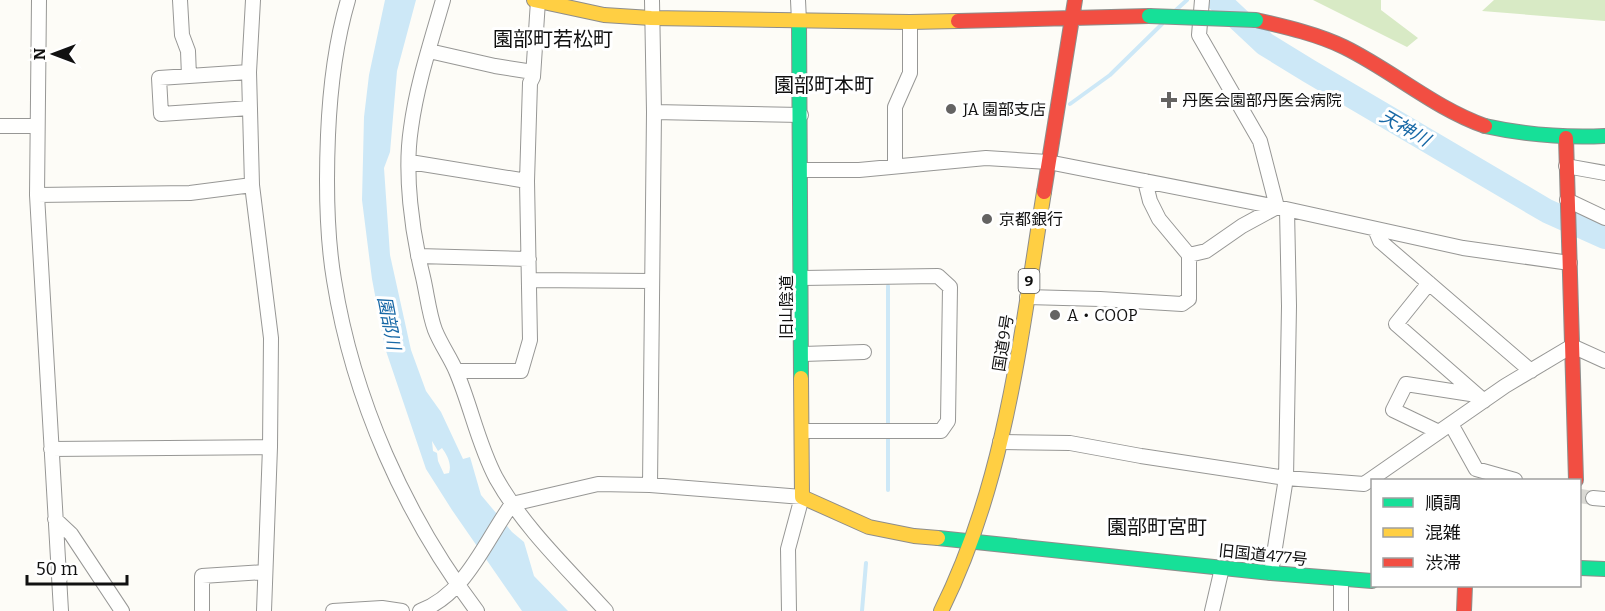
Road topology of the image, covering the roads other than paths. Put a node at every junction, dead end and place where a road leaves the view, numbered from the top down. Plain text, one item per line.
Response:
1 (39, 0) edge
2 (180, 0) edge
3 (253, 0) edge
4 (348, 0) edge
5 (443, 0) edge
6 (652, 0) edge
7 (798, 0) edge
8 (1075, 0) edge
9 (1202, 0) edge
10 (536, 1) edge
11 (567, 3) edge
12 (651, 18) junction
13 (1072, 20) junction
14 (799, 21) junction
15 (910, 22) junction
16 (429, 51) junction
17 (249, 72) junction
18 (533, 72) junction
19 (189, 76) junction
20 (250, 108) junction
21 (654, 112) junction
22 (801, 115) junction
23 (0, 126) edge
24 (38, 126) junction
25 (1605, 136) edge
26 (1566, 138) junction
27 (410, 162) junction
28 (1048, 162) junction
29 (895, 166) junction
30 (1566, 166) junction
31 (802, 170) junction
32 (1605, 173) edge
33 (1145, 181) junction
34 (528, 182) junction
35 (252, 185) junction
36 (37, 195) junction
37 (1567, 203) junction
38 (1282, 208) junction
39 (1605, 218) edge
40 (1375, 229) junction
41 (1189, 255) junction
42 (418, 256) junction
43 (529, 259) junction
44 (1570, 263) junction
45 (802, 278) junction
46 (529, 280) junction
47 (652, 280) junction
48 (1429, 283) junction
49 (1027, 297) junction
50 (1572, 346) junction
51 (864, 352) dead end
52 (803, 354) junction
53 (1605, 361) edge
54 (456, 371) junction
55 (1531, 371) junction
56 (1480, 398) junction
57 (1451, 424) junction
58 (802, 431) junction
59 (1439, 432) junction
60 (1000, 442) junction
61 (270, 447) junction
62 (51, 449) junction
63 (1286, 478) junction
64 (1371, 479) edge
65 (1371, 479) edge
66 (1511, 479) edge
67 (1576, 479) edge
68 (650, 485) junction
69 (802, 497) junction
70 (509, 508) junction
71 (55, 519) junction
72 (972, 540) junction
73 (1222, 568) junction
74 (1581, 568) edge
75 (1605, 568) edge
76 (265, 572) junction
77 (1271, 573) junction
78 (1341, 579) junction
79 (1371, 581) edge
80 (461, 582) junction
81 (1465, 587) edge
82 (61, 611) edge
83 (122, 611) edge
84 (202, 611) edge
85 (264, 611) edge
86 (333, 611) edge
87 (402, 611) edge
88 (420, 611) edge
89 (477, 611) edge
90 (606, 611) edge
91 (789, 611) edge
92 (941, 611) edge
93 (1212, 611) edge
94 (1341, 611) edge
95 (1464, 611) edge

1 - 24 street
2 - 19 street
3 - 17 street
4 - 80 street
5 - 16 street
6 - 12 street
7 - 14 street, 旧山陰道
8 - 13 main road, 国道9号 / 9
9 - 38 street
10 - 11 main road
10 - 18 street
11 - 12 main road
12 - 14 main road
12 - 21 street
13 - 15 main road
13 - 26 main road, bridge
13 - 28 main road, 国道9号 / 9
14 - 15 main road
14 - 22 main road, 旧山陰道
15 - 29 street
16 - 18 street
16 - 27 street
17 - 19 street
17 - 20 street
18 - 34 street
19 - 20 street
20 - 35 street
21 - 22 street
21 - 47 street
22 - 31 main road, 旧山陰道
23 - 24 street
24 - 36 street
25 - 26 main road
26 - 30 main road
27 - 34 street
27 - 42 street
28 - 29 street
28 - 33 street
28 - 49 main road, 国道9号 / 9
29 - 31 street
30 - 32 street
30 - 37 main road
31 - 45 main road, 旧山陰道
33 - 38 street
33 - 41 street
34 - 43 street
35 - 36 street
35 - 61 street
36 - 62 street
37 - 39 street
37 - 44 main road
38 - 40 street
38 - 41 street
38 - 63 street
40 - 44 street
40 - 48 street
41 - 49 street
42 - 43 street
42 - 54 street
43 - 46 street
44 - 50 main road
45 - 52 main road, 旧山陰道
45 - 58 street
46 - 47 street
46 - 54 street
47 - 68 street
48 - 55 street
48 - 56 street
49 - 60 main road, 国道9号 / 9
50 - 53 street
50 - 55 street
50 - 67 main road
51 - 52 street
52 - 58 main road, 旧山陰道
54 - 70 street
55 - 56 street
56 - 57 street
56 - 59 street
57 - 59 street
57 - 66 street
58 - 69 main road, 旧山陰道
59 - 64 street
60 - 63 street
60 - 72 main road, 国道9号 / 9
61 - 62 street
61 - 76 street
62 - 71 street
63 - 65 street
63 - 77 street
68 - 69 street
68 - 70 street
69 - 72 main road, 旧国道477号
69 - 91 street, 旧山陰道
70 - 80 street
70 - 90 street
71 - 82 street
71 - 83 street
72 - 73 main road, 旧国道477号
72 - 92 main road, 国道9号 / 9
73 - 77 main road, 旧国道477号
73 - 93 street
74 - 75 main road
76 - 84 street
76 - 85 street
77 - 78 main road, 旧国道477号
78 - 79 main road, 旧国道477号
78 - 94 street
80 - 88 street
80 - 89 street
81 - 95 main road
86 - 87 street

